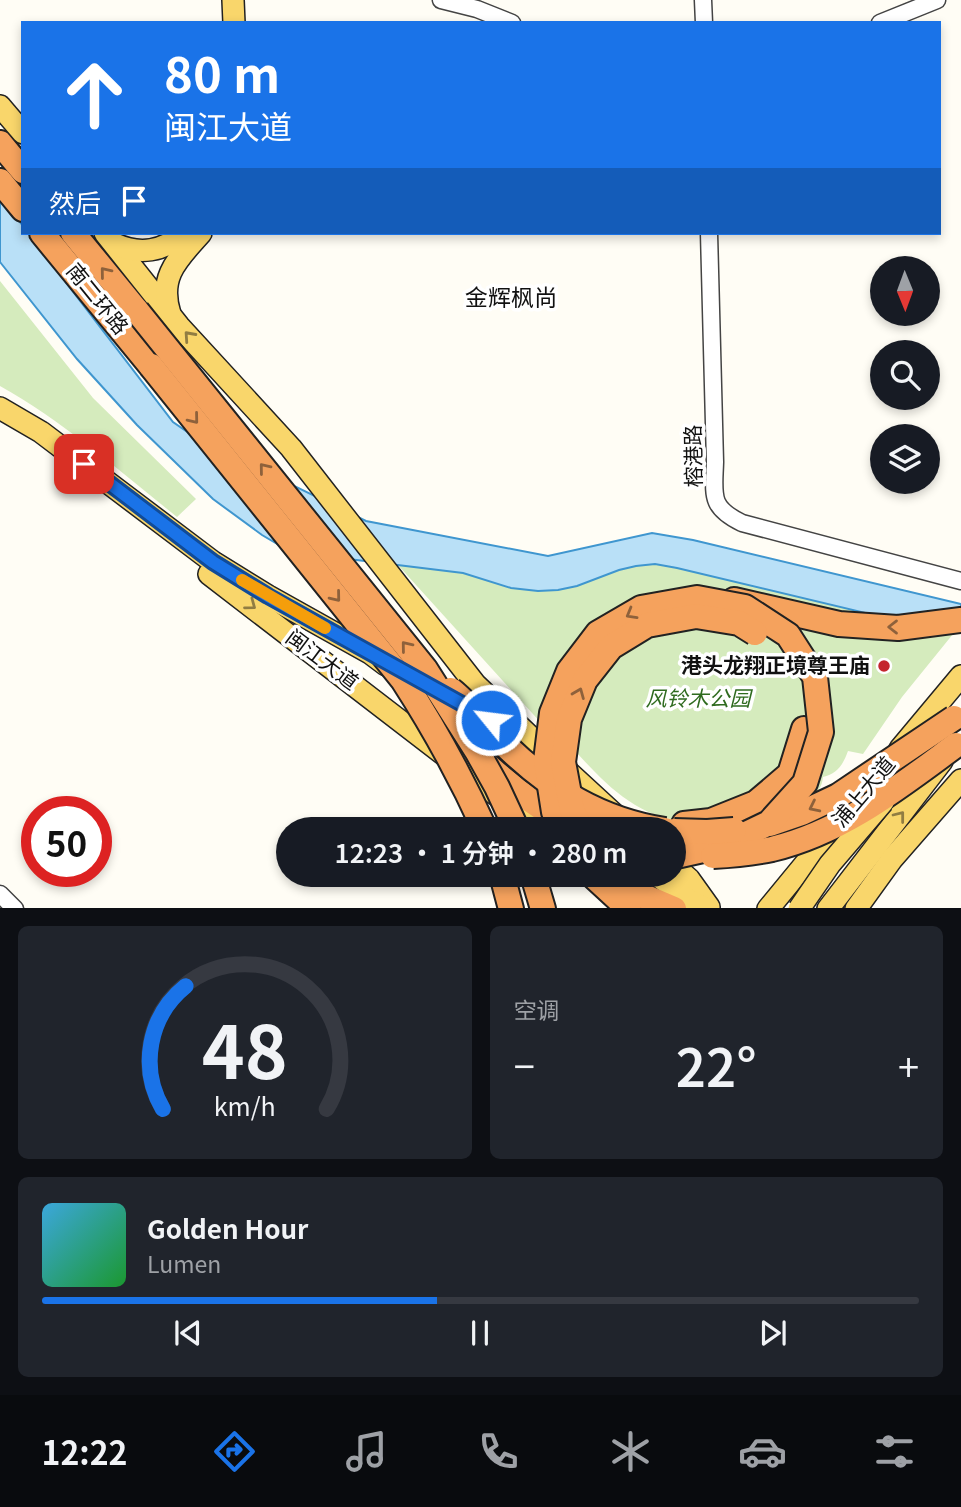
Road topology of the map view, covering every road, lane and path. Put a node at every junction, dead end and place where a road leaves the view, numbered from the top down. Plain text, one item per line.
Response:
1 (220, 0) edge
2 (233, 0) edge
3 (442, 0) edge
4 (703, 0) edge
5 (937, 0) edge
6 (221, 21) edge
7 (234, 21) edge
8 (507, 21) edge
9 (704, 21) edge
10 (885, 21) edge
11 (0, 106) edge
12 (21, 131) edge
13 (0, 143) edge
14 (21, 169) edge
15 (0, 181) edge
16 (21, 207) edge
17 (44, 235) edge
18 (75, 235) edge
19 (180, 235) edge
20 (199, 235) edge
21 (709, 235) edge
22 (110, 238) edge
23 (170, 314) junction
24 (0, 408) edge
25 (0, 418) edge
26 (961, 581) edge
27 (697, 598) junction
28 (961, 620) edge
29 (370, 653) junction
30 (414, 675) junction
31 (961, 676) edge
32 (958, 728) edge
33 (540, 746) junction
34 (961, 780) edge
35 (479, 817) edge
36 (511, 817) edge
37 (525, 817) edge
38 (556, 817) edge
39 (556, 817) edge
40 (575, 817) edge
41 (581, 817) edge
42 (614, 817) edge
43 (627, 817) edge
44 (842, 818) junction
45 (686, 824) edge
46 (686, 831) edge
47 (686, 852) edge
48 (686, 853) edge
49 (686, 856) edge
50 (892, 859) junction
51 (686, 874) edge
52 (505, 887) edge
53 (537, 887) edge
54 (606, 887) edge
55 (616, 887) edge
56 (631, 887) edge
57 (673, 887) edge
58 (0, 894) edge
59 (15, 908) edge
60 (511, 908) edge
61 (543, 908) edge
62 (629, 908) edge
63 (644, 908) edge
64 (674, 908) edge
65 (708, 908) edge
66 (768, 908) edge
67 (800, 908) edge
68 (828, 908) edge
69 (856, 908) edge
70 (872, 908) edge

1 - 6 main road
2 - 7 main road
3 - 8 street
4 - 9 street
5 - 10 street
11 - 12 main road
13 - 14 highway
15 - 16 highway
17 -> 30 highway, 南二环路, bridge
30 -> 18 highway, 南二环路, bridge
19 - 22 main road
20 - 23 main road
21 - 26 street, 榕港路
22 - 23 main road
33 -> 23 main road
24 - 29 main road, 闽江大道
25 -> 37 main road, 闽江大道
28 -> 27 highway, bridge
27 -> 39 highway, bridge
27 - 48 highway, bridge
29 - 33 main road
29 - 41 main road, 闽江大道
30 - 35 highway, bridge
30 - 36 highway, bridge
30 - 38 highway, bridge
30 - 42 highway, bridge
31 - 44 main road, 浦上大道
32 -> 46 highway, bridge
32 - 49 highway, bridge
32 - 67 main road, bridge
68 -> 32 main road, bridge
33 - 43 main road
34 - 50 main road
40 -> 45 highway, bridge
44 - 47 main road
44 - 66 main road, 浦上大道
50 - 69 main road
50 - 70 main road
51 - 65 main road
52 - 60 highway
53 - 61 highway
54 - 62 highway
55 - 63 main road
56 - 64 highway
57 - 65 main road
58 - 59 street

